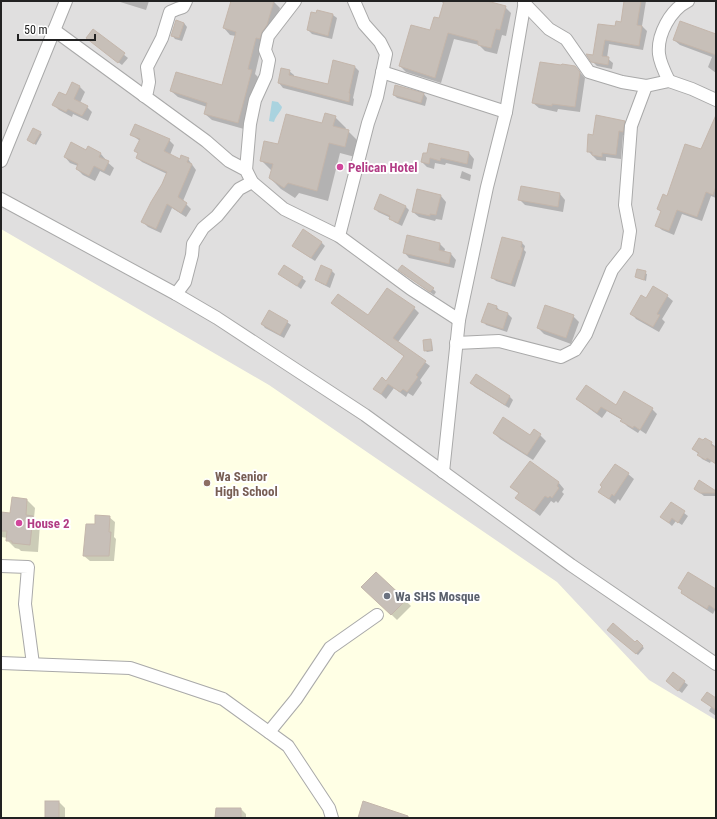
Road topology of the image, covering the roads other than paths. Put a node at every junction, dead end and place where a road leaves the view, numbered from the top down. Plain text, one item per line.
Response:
1 (66, 1) edge
2 (186, 1) edge
3 (295, 1) edge
4 (354, 1) edge
5 (688, 1) edge
6 (524, 2) edge
7 (54, 30) junction
8 (382, 72) junction
9 (669, 81) junction
10 (646, 86) junction
11 (144, 96) junction
12 (716, 100) edge
13 (506, 112) junction
14 (1, 161) edge
15 (246, 170) junction
16 (252, 182) junction
17 (1, 199) edge
18 (339, 236) junction
19 (176, 294) junction
20 (459, 320) junction
21 (456, 343) junction
22 (443, 472) junction
23 (1, 566) edge
24 (377, 615) dead end
25 (1, 663) edge
26 (33, 664) junction
27 (716, 664) edge
28 (269, 732) junction
29 (332, 818) edge

1 - 7 street
2 - 11 street
3 - 15 street
4 - 8 street
5 - 9 street
6 - 10 street
6 - 13 street
7 - 11 street
7 - 14 street
8 - 13 street
8 - 18 street
9 - 10 street
9 - 12 street
10 - 21 street
11 - 15 street
13 - 20 street
15 - 16 street
16 - 18 street
16 - 19 street
17 - 19 street
18 - 20 street
19 - 22 street
20 - 21 street
21 - 22 street
22 - 27 street
23 - 26 street
24 - 28 street
25 - 26 street
26 - 28 street
28 - 29 street

